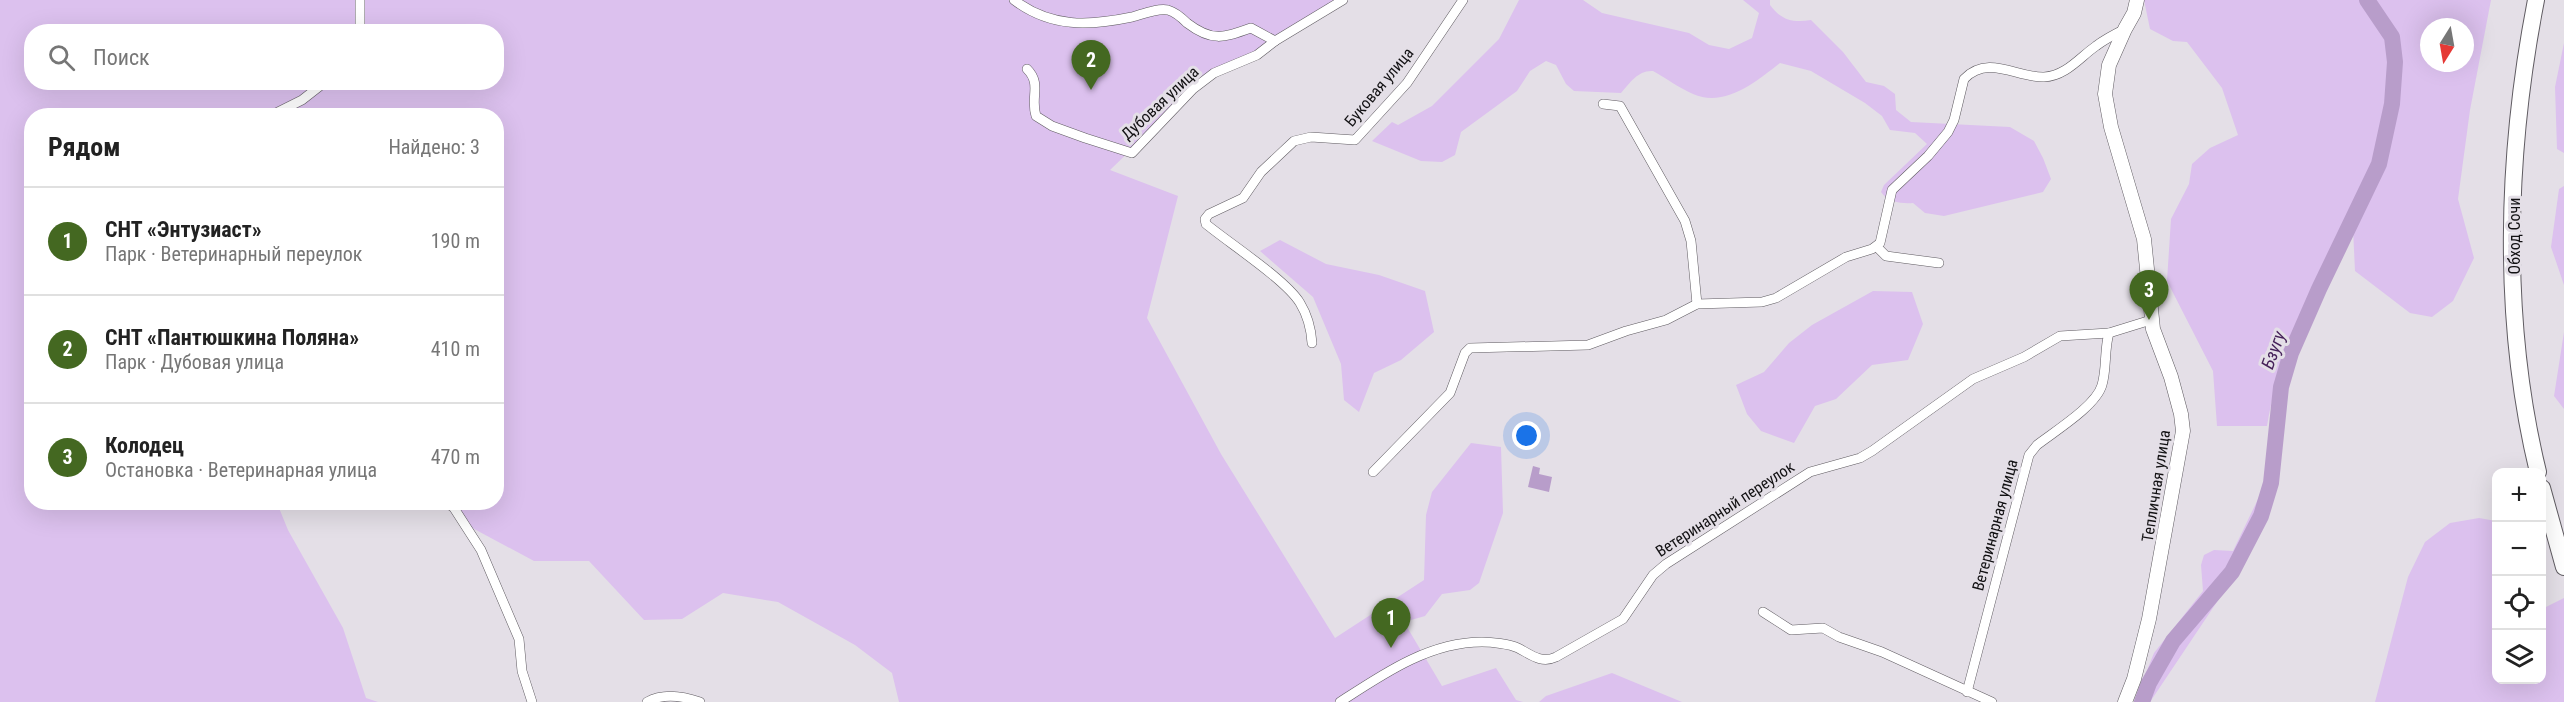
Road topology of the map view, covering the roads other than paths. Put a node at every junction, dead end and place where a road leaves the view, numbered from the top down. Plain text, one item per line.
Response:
1 (360, 0) edge
2 (1014, 0) edge
3 (1343, 0) edge
4 (1463, 0) edge
5 (2137, 0) edge
6 (2536, 0) edge
7 (360, 24) edge
8 (2125, 29) junction
9 (1275, 41) junction
10 (1028, 69) dead end
11 (314, 90) edge
12 (1603, 104) dead end
13 (286, 108) edge
14 (1876, 247) junction
15 (1939, 263) dead end
16 (1697, 304) junction
17 (2151, 320) junction
18 (2109, 333) junction
19 (1312, 343) dead end
20 (2537, 468) edge
21 (1373, 472) dead end
22 (2546, 504) edge
23 (455, 510) edge
24 (2564, 567) edge
25 (1763, 612) dead end
26 (1967, 692) junction
27 (532, 702) edge
28 (647, 702) edge
29 (700, 702) edge
30 (1340, 702) edge
31 (1992, 702) edge
32 (2125, 702) edge

1 - 7 street
2 - 9 street
3 - 9 street, Дубовая улица
4 - 19 street, Буковая улица
5 - 8 street, Тепличная улица
6 - 20 highway, Обход Сочи
8 - 14 street
8 - 17 street, Тепличная улица
9 - 10 street, Дубовая улица
11 - 13 street
12 - 16 street
14 - 15 street
14 - 16 street
16 - 21 street
17 - 18 street
17 - 32 street, Тепличная улица
18 - 26 street, Ветеринарная улица
18 - 30 street, Ветеринарный переулок
22 - 24 highway
23 - 27 street
25 - 26 street
26 - 31 street
28 - 29 street

